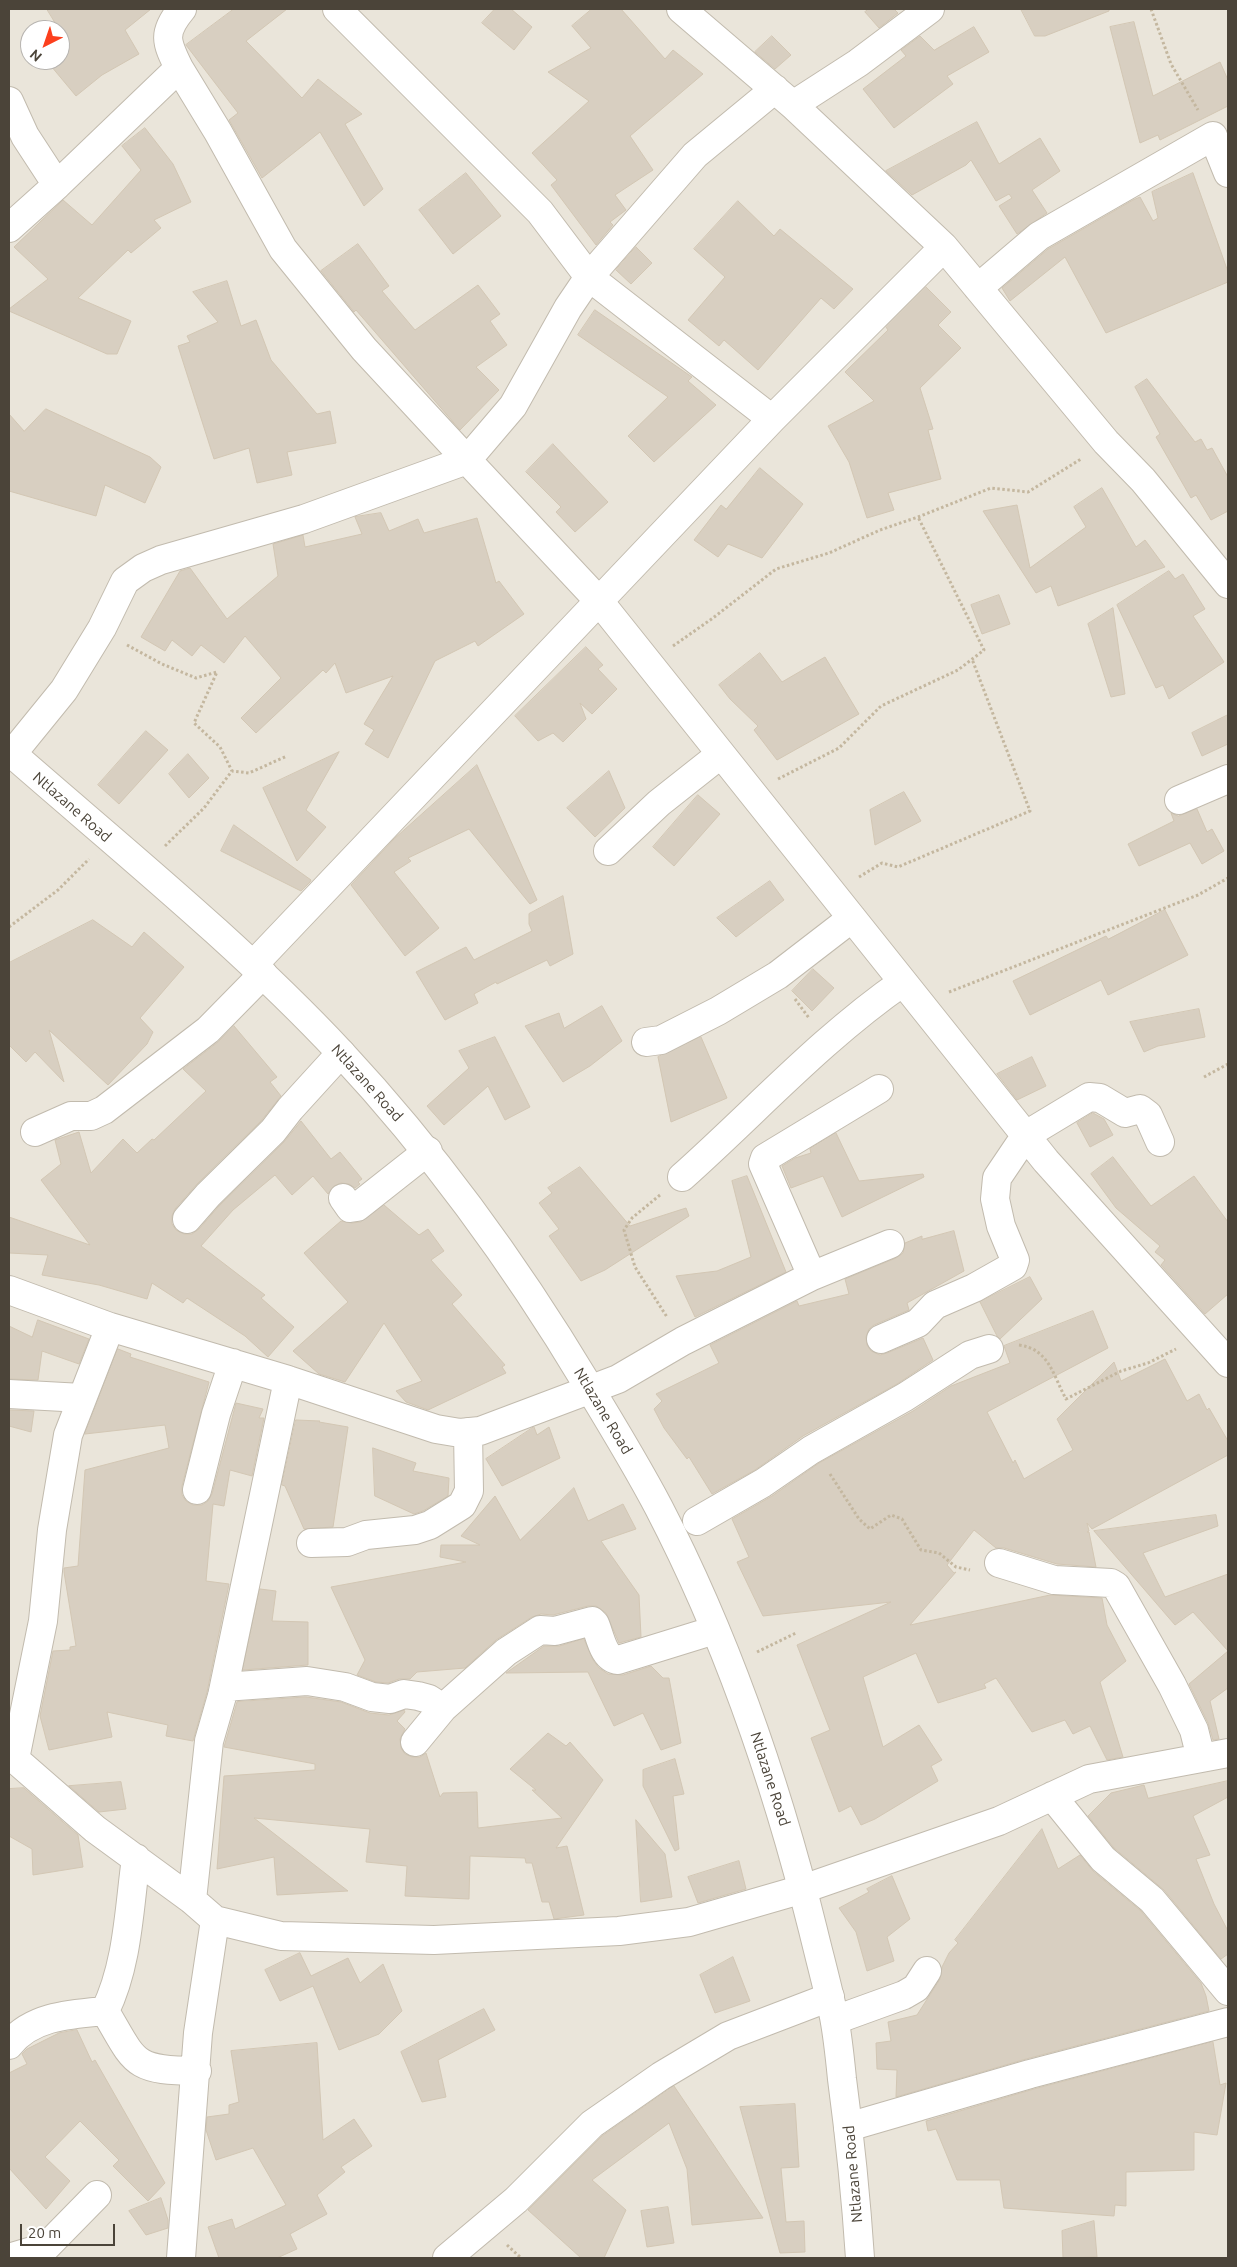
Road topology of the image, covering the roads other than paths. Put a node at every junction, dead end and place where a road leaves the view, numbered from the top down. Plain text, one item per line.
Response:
1 (182, 9) edge
2 (337, 9) edge
3 (681, 9) edge
4 (930, 9) edge
5 (179, 68) junction
6 (784, 97) junction
7 (9, 101) edge
8 (1228, 173) edge
9 (57, 185) junction
10 (9, 228) edge
11 (944, 247) junction
12 (589, 277) junction
13 (978, 288) junction
14 (772, 418) junction
15 (466, 460) junction
16 (1228, 584) edge
17 (599, 601) junction
18 (11, 753) edge
19 (721, 754) junction
20 (1228, 779) edge
21 (1179, 800) dead end
22 (608, 852) dead end
23 (852, 918) junction
24 (258, 970) junction
25 (903, 982) junction
26 (646, 1042) dead end
27 (341, 1053) junction
28 (879, 1089) dead end
29 (35, 1132) dead end
30 (1026, 1135) junction
31 (1160, 1142) dead end
32 (428, 1151) junction
33 (682, 1177) road end
34 (343, 1198) dead end
35 (187, 1219) dead end
36 (890, 1244) dead end
37 (812, 1276) junction
38 (9, 1290) edge
39 (110, 1327) junction
40 (880, 1339) dead end
41 (989, 1349) road end
42 (233, 1363) junction
43 (1228, 1363) edge
44 (288, 1380) junction
45 (590, 1389) junction
46 (9, 1394) edge
47 (82, 1398) junction
48 (468, 1432) junction
49 (197, 1490) dead end
50 (697, 1521) dead end
51 (310, 1543) dead end
52 (999, 1562) road end
53 (715, 1630) junction
54 (224, 1687) junction
55 (443, 1708) junction
56 (415, 1742) dead end
57 (1228, 1754) edge
58 (12, 1757) edge
59 (1201, 1758) junction
60 (1052, 1796) junction
61 (136, 1858) junction
62 (803, 1889) junction
63 (192, 1900) junction
64 (215, 1920) junction
65 (927, 1971) dead end
66 (1228, 1991) edge
67 (832, 2009) junction
68 (105, 2011) junction
69 (1228, 2022) edge
70 (11, 2037) edge
71 (197, 2071) junction
72 (848, 2127) junction
73 (97, 2195) dead end
74 (9, 2258) edge
75 (181, 2258) edge
76 (447, 2258) edge
77 (860, 2258) edge

1 - 5 street
2 - 12 street
3 - 6 street
4 - 6 street
5 - 9 street
5 - 15 street
6 - 11 street
6 - 12 street
7 - 9 street
8 - 13 street
9 - 10 street
11 - 13 street
11 - 14 street
12 - 14 street
12 - 15 street
13 - 16 street
14 - 17 street
15 - 17 street
15 - 18 street
17 - 19 street
17 - 24 street
18 - 24 street, Ntlazane Road
19 - 22 street
19 - 23 street
20 - 21 street
23 - 25 street
23 - 26 street
24 - 27 street, Ntlazane Road
24 - 29 street
25 - 30 street
25 - 33 street
27 - 32 street, Ntlazane Road
27 - 35 street
28 - 37 street
30 - 31 street
30 - 40 street
30 - 43 street
32 - 34 street
32 - 45 street, Ntlazane Road
36 - 37 street
37 - 45 street
38 - 39 street
39 - 42 street
39 - 47 street
41 - 50 street
42 - 44 street
42 - 49 street
44 - 48 street
44 - 54 street
45 - 48 street
45 - 53 street, Ntlazane Road
46 - 47 street
47 - 58 street
48 - 51 street
52 - 59 street
53 - 55 street
53 - 62 street, Ntlazane Road
54 - 55 street
54 - 63 street
55 - 56 street
57 - 59 street
58 - 61 street
59 - 60 street
60 - 62 street
60 - 66 street
61 - 63 street
61 - 68 street
62 - 64 street
62 - 67 street, Ntlazane Road
63 - 64 street
64 - 71 street
65 - 67 street
67 - 72 street, Ntlazane Road
67 - 76 street
68 - 70 street
68 - 71 street
69 - 72 street
71 - 75 street
72 - 77 street, Ntlazane Road
73 - 74 street

